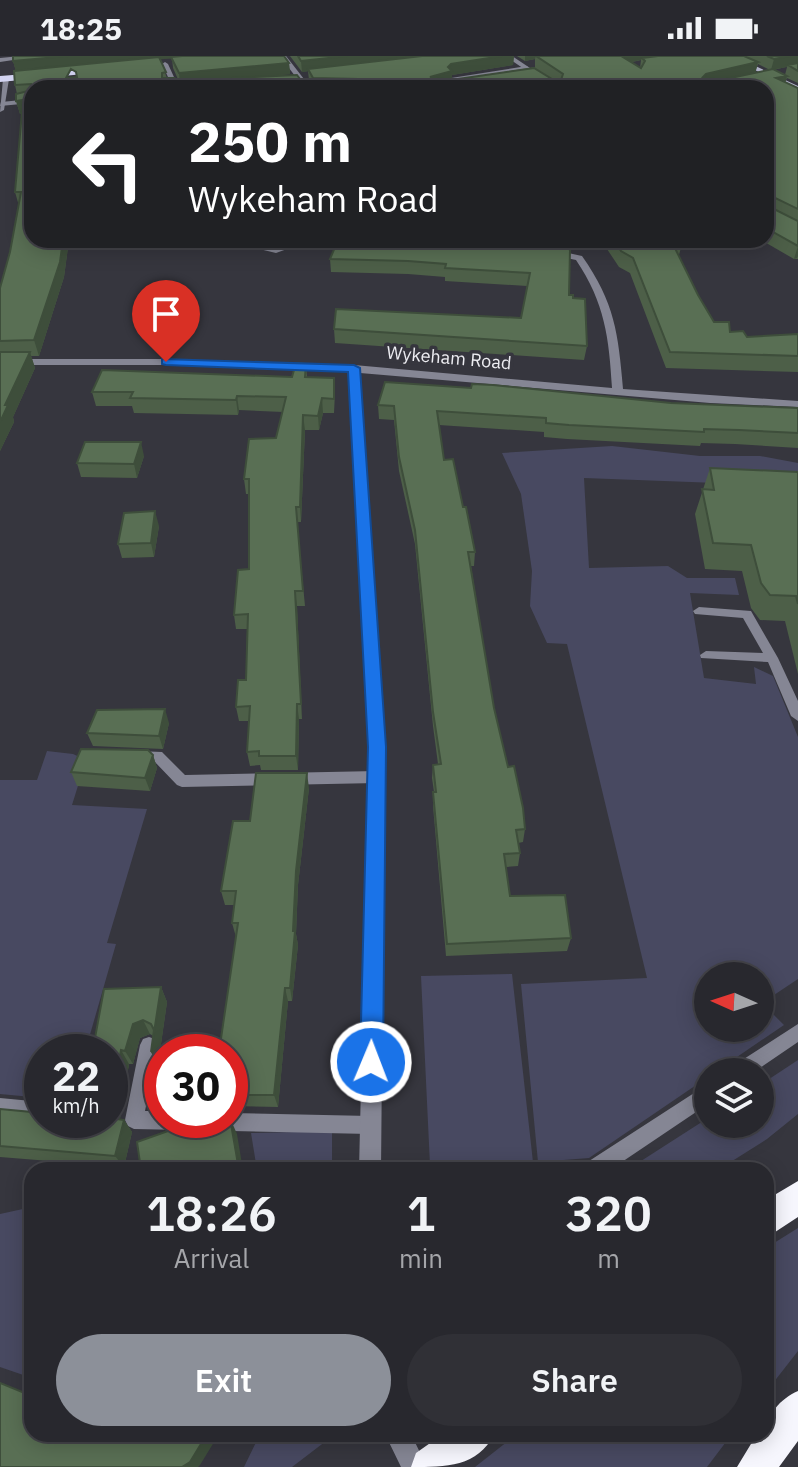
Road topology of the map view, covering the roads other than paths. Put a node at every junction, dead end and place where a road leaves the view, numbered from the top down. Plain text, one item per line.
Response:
1 (37, 56) edge
2 (283, 56) edge
3 (508, 56) edge
4 (729, 56) edge
5 (0, 60) edge
6 (177, 63) edge
7 (534, 63) edge
8 (165, 64) junction
9 (151, 66) edge
10 (524, 67) junction
11 (107, 70) edge
12 (787, 71) edge
13 (536, 74) junction
14 (298, 76) junction
15 (315, 76) edge
16 (284, 77) edge
17 (763, 77) junction
18 (3, 79) edge
19 (172, 80) edge
20 (301, 80) edge
21 (470, 80) edge
22 (486, 80) edge
23 (545, 80) edge
24 (772, 80) edge
25 (774, 81) edge
26 (798, 89) edge
27 (24, 103) edge
28 (1, 107) edge
29 (533, 251) edge
30 (0, 362) edge
31 (354, 368) junction
32 (618, 391) junction
33 (798, 404) edge
34 (699, 611) dead end
35 (706, 655) dead end
36 (772, 658) junction
37 (798, 716) edge
38 (115, 755) edge
39 (377, 777) junction
40 (798, 1032) edge
41 (760, 1058) edge
42 (144, 1070) edge
43 (694, 1102) edge
44 (0, 1107) edge
45 (24, 1109) edge
46 (144, 1120) edge
47 (248, 1122) edge
48 (370, 1125) junction
49 (370, 1162) edge
50 (605, 1162) edge
51 (798, 1197) edge
52 (774, 1215) edge
53 (798, 1410) edge
54 (402, 1442) edge
55 (464, 1442) edge
56 (414, 1467) edge
57 (430, 1467) edge
58 (756, 1467) edge

1 - 5 lane
2 - 14 street
3 - 10 street
4 - 17 main road
6 - 8 main road
7 - 10 lane
8 - 9 main road
8 - 19 street
10 - 13 street
10 - 21 lane
11 - 18 main road
12 - 17 street
13 - 22 street
13 - 23 street
14 - 15 lane
14 - 16 lane
14 - 20 street
17 - 24 main road
18 - 28 street
25 - 26 main road
27 - 28 lane
29 - 32 street
30 - 31 street, Wykeham Road
31 - 32 street, Wykeham Road
31 - 39 street
32 - 33 street, Wykeham Road
34 - 36 lane
35 - 36 lane
36 - 37 lane
38 - 39 lane
39 - 48 street
40 - 41 lane
42 - 46 lane
43 - 50 lane
44 - 45 lane
47 - 48 lane
48 - 49 street
51 - 52 highway
53 - 58 highway
54 - 56 street
55 - 57 highway

